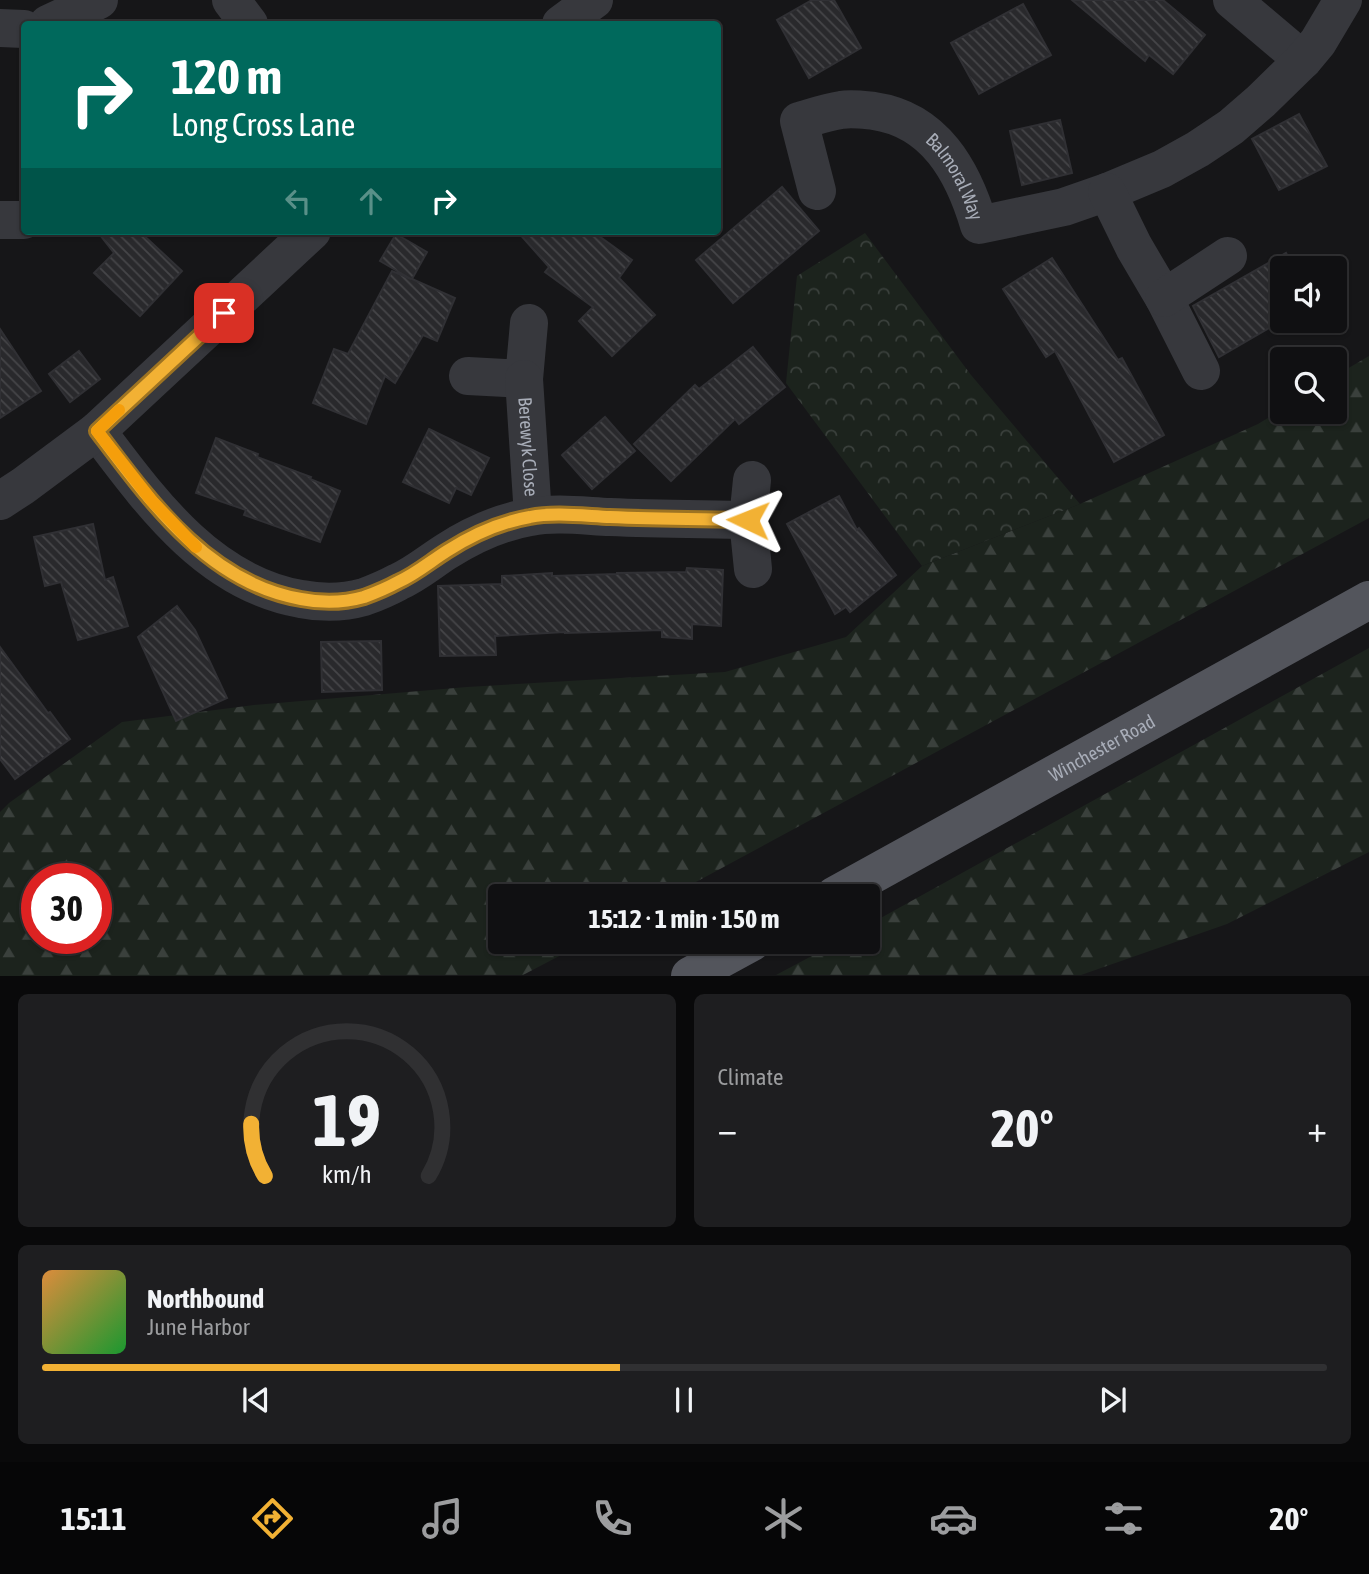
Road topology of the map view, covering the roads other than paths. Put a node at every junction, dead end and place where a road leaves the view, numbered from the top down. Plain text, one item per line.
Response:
1 (99, 0) edge
2 (231, 0) edge
3 (594, 0) edge
4 (1232, 0) edge
5 (1343, 0) edge
6 (54, 21) edge
7 (247, 21) edge
8 (565, 21) edge
9 (0, 28) edge
10 (21, 29) edge
11 (1303, 60) junction
12 (817, 191) dead end
13 (1107, 192) junction
14 (0, 220) edge
15 (21, 220) edge
16 (308, 235) edge
17 (1228, 256) dead end
18 (1164, 298) junction
19 (529, 323) dead end
20 (1201, 371) dead end
21 (468, 376) dead end
22 (524, 380) junction
23 (97, 431) junction
24 (752, 480) dead end
25 (0, 501) edge
26 (533, 516) junction
27 (748, 520) junction
28 (753, 569) dead end
29 (1369, 600) edge
30 (856, 884) edge
31 (729, 954) edge
32 (690, 975) edge

1 - 6 street
2 - 7 street
3 - 8 street
4 - 11 street
5 - 11 street, Balmoral Way
9 - 10 street
11 - 13 street, Balmoral Way
12 - 13 street, Balmoral Way
13 - 18 street
14 - 15 street
16 - 23 street
17 - 18 street
18 - 20 street
19 - 22 street, Berewyk Close
21 - 22 street, Berewyk Close
22 - 26 street, Berewyk Close
23 - 25 street
23 - 26 street
24 - 27 street
26 - 27 street
27 - 28 street
29 - 30 main road, Winchester Road
31 - 32 main road

